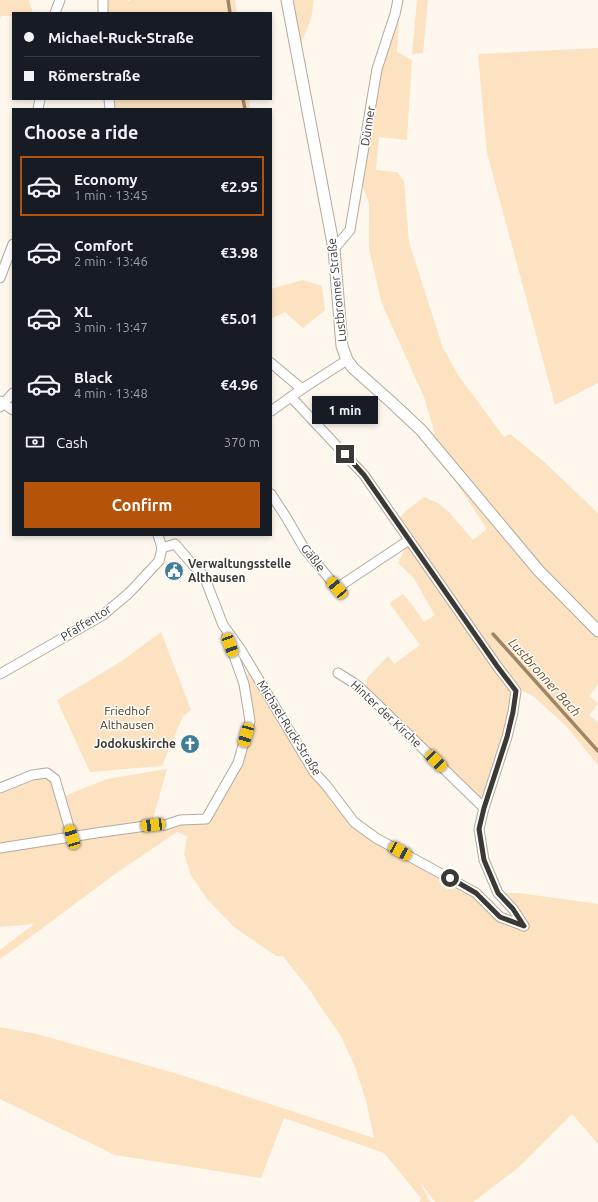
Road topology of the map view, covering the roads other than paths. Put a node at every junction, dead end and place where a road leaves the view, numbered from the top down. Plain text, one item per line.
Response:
1 (60, 0) edge
2 (103, 0) edge
3 (398, 0) edge
4 (288, 5) edge
5 (55, 12) edge
6 (104, 12) edge
7 (12, 247) edge
8 (334, 249) junction
9 (0, 278) edge
10 (347, 360) junction
11 (272, 364) edge
12 (302, 389) junction
13 (12, 394) edge
14 (291, 397) junction
15 (1, 404) edge
16 (12, 410) edge
17 (272, 410) edge
18 (272, 496) edge
19 (158, 536) edge
20 (409, 540) junction
21 (162, 548) junction
22 (223, 625) junction
23 (598, 631) edge
24 (2, 670) edge
25 (338, 673) dead end
26 (0, 788) edge
27 (484, 808) junction
28 (72, 837) junction
29 (0, 848) edge

1 - 5 street
2 - 6 street
3 - 8 street, Dünner
4 - 8 street, Lustbronner Straße
7 - 9 street
8 - 10 street, Lustbronner Straße
10 - 12 street
10 - 23 street, Lustbronner Straße
11 - 12 street
12 - 14 street
13 - 15 street
14 - 17 street
14 - 20 street
15 - 16 street
18 - 20 street, Gäßle
19 - 21 street
20 - 27 street
21 - 22 street, Michael-Ruck-Straße
21 - 24 street, Pfaffentor
22 - 27 street, Michael-Ruck-Straße
22 - 28 street, Michael-Ruck-Straße
25 - 27 street, Hinter der Kirche
26 - 28 street
28 - 29 street, Michael-Ruck-Straße

